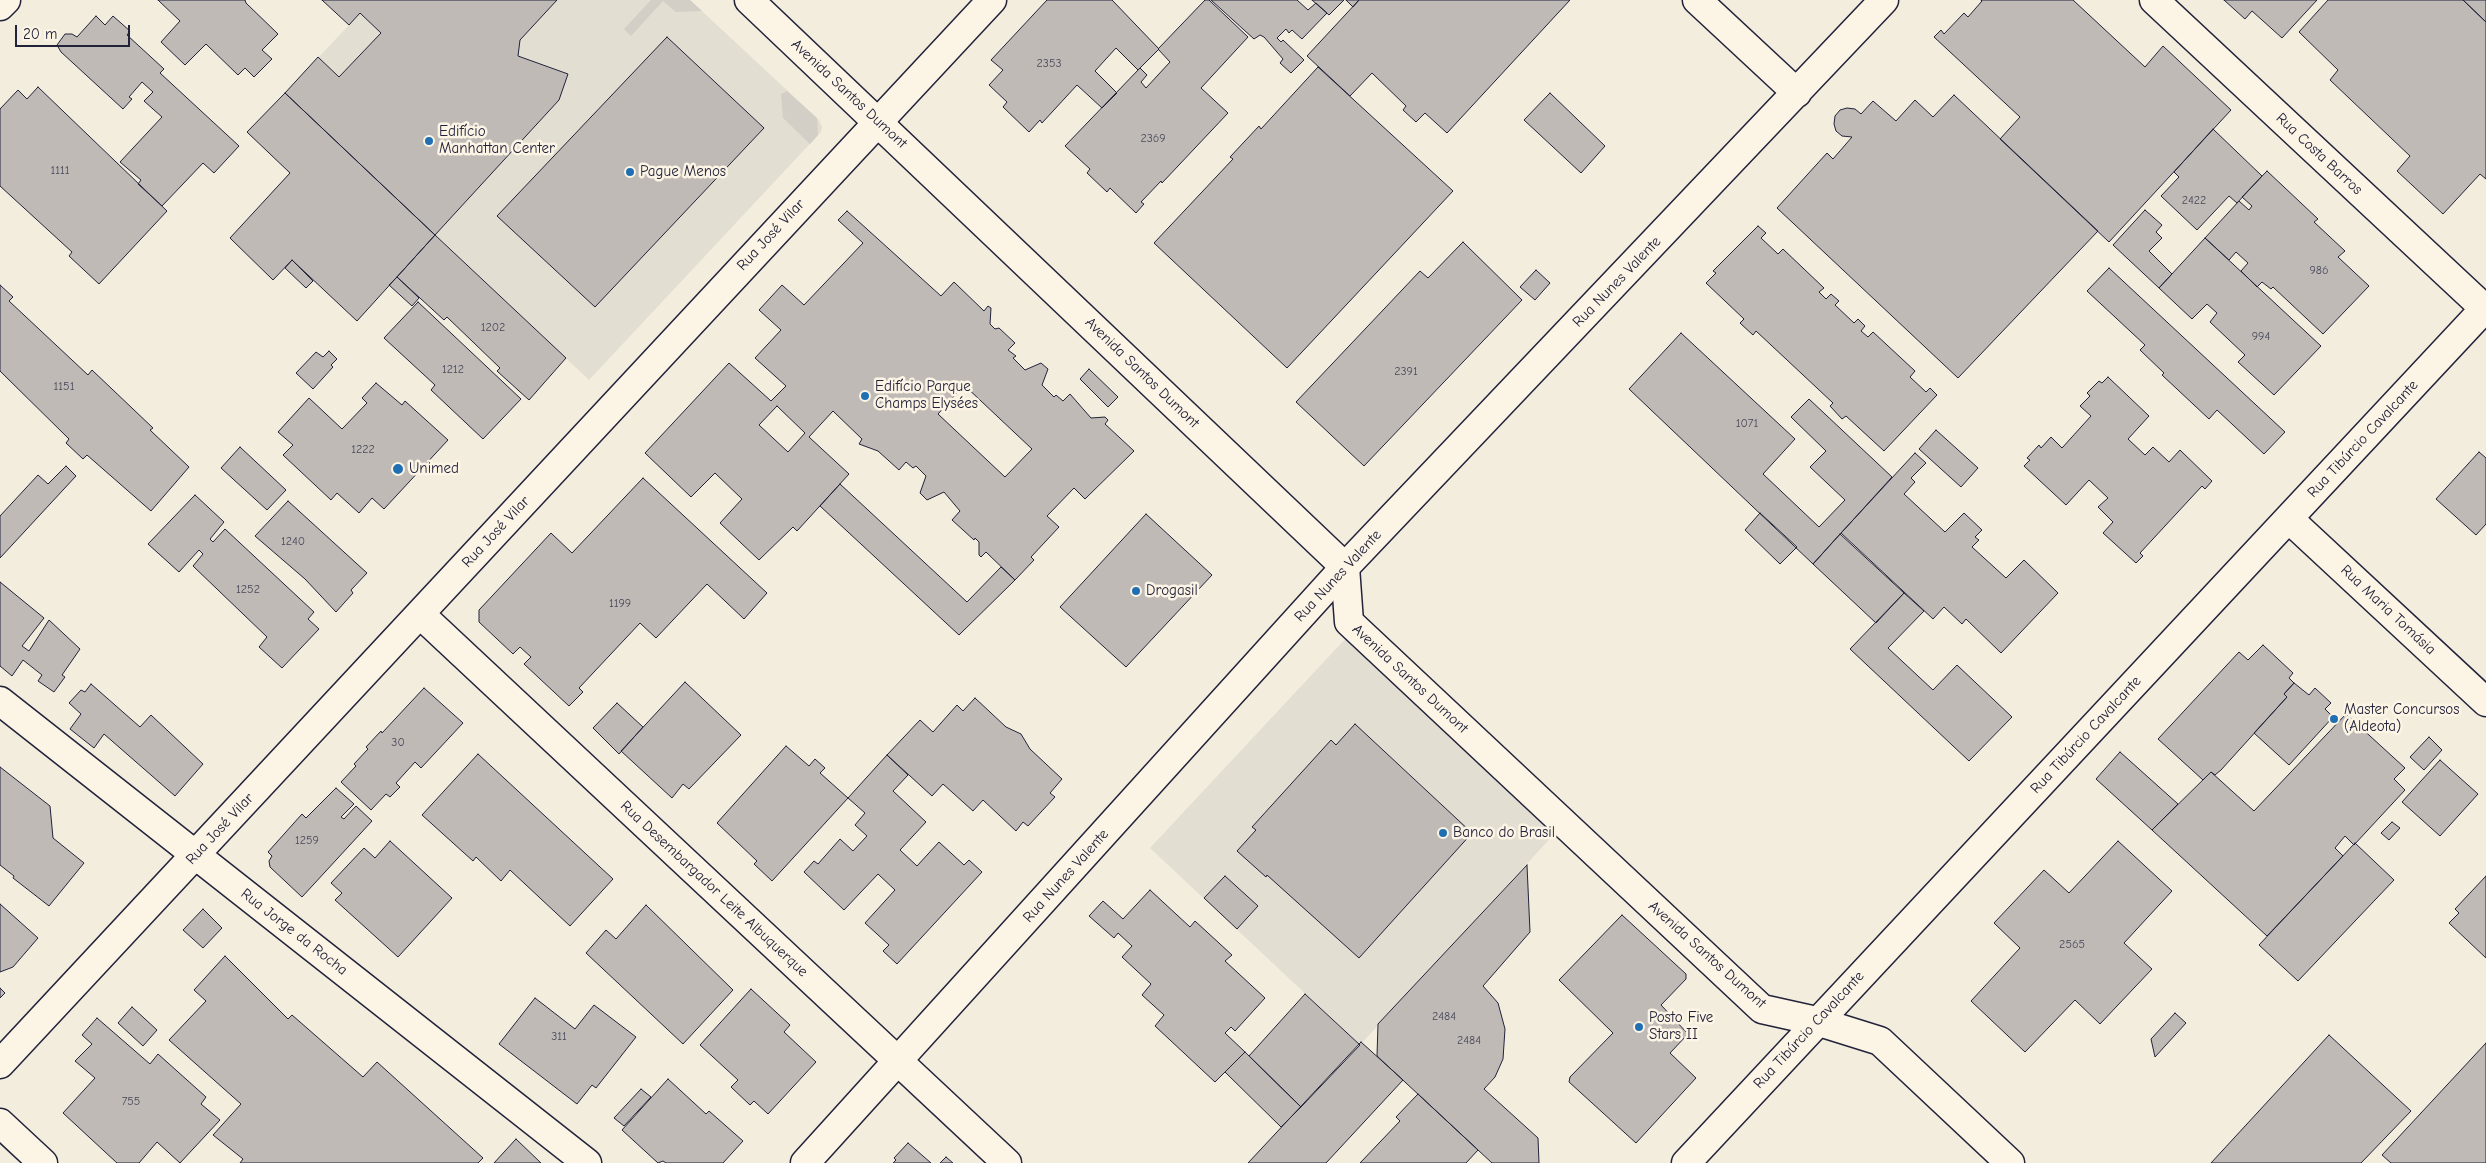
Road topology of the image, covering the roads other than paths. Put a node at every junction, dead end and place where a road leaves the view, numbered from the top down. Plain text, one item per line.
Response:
1 (6, 0) edge
2 (749, 0) edge
3 (992, 0) edge
4 (1697, 0) edge
5 (1884, 0) edge
6 (2154, 0) edge
7 (0, 6) edge
8 (1797, 94) junction
9 (878, 120) junction
10 (2485, 308) edge
11 (2289, 518) junction
12 (1345, 567) junction
13 (420, 614) junction
14 (0, 701) edge
15 (2486, 702) edge
16 (196, 855) junction
17 (1816, 1021) junction
18 (898, 1062) junction
19 (0, 1064) edge
20 (0, 1123) edge
21 (43, 1163) edge
22 (587, 1163) edge
23 (805, 1163) edge
24 (1007, 1163) edge
25 (1686, 1163) edge
26 (2010, 1163) edge

1 - 7 street
2 - 9 street, Avenida Santos Dumont
3 - 9 street, Rua José Vilar
4 - 8 street
5 - 8 street, Rua Nunes Valente
6 - 10 street, Rua Costa Barros
8 - 12 street, Rua Nunes Valente
9 - 12 street, Avenida Santos Dumont
9 - 13 street, Rua José Vilar
10 - 11 street, Rua Tibúrcio Cavalcante
11 - 15 street, Rua Maria Tomásia
11 - 17 street, Rua Tibúrcio Cavalcante
12 - 17 street, Avenida Santos Dumont
12 - 18 street, Rua Nunes Valente
13 - 16 street, Rua José Vilar
13 - 18 street, Rua Desembargador Leite Albuquerque
14 - 16 street, Rua Jorge da Rocha
16 - 19 street, Rua José Vilar
16 - 22 street, Rua Jorge da Rocha
17 - 25 street, Rua Tibúrcio Cavalcante
17 - 26 street, Avenida Santos Dumont
18 - 23 street, Rua Nunes Valente
18 - 24 street, Rua Desembargador Leite Albuquerque
20 - 21 street

